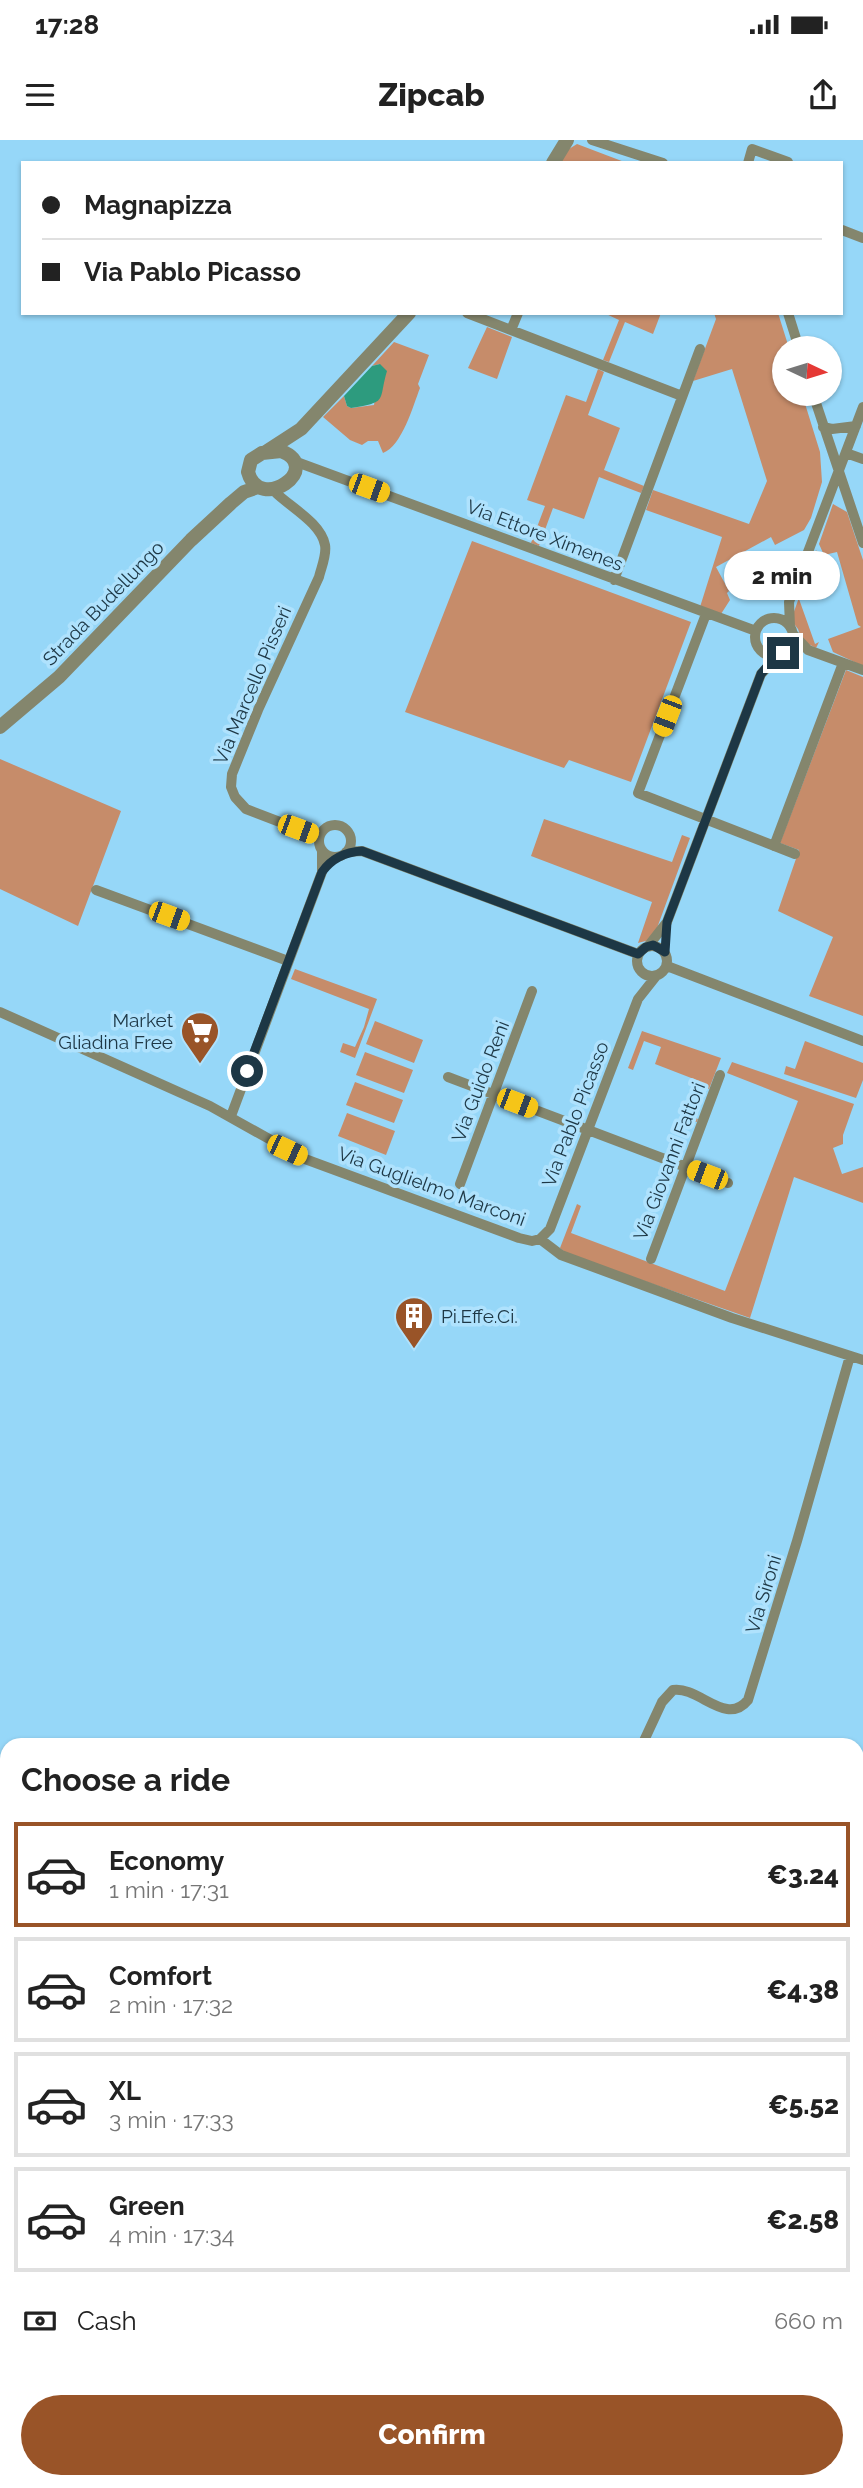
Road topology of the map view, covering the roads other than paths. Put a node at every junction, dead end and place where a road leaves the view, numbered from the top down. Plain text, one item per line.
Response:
1 (567, 140) edge
2 (592, 140) edge
3 (606, 142) edge
4 (556, 152) edge
5 (658, 161) edge
6 (749, 161) edge
7 (785, 161) edge
8 (843, 230) edge
9 (863, 237) edge
10 (408, 315) edge
11 (472, 315) edge
12 (517, 315) edge
13 (789, 315) edge
14 (511, 330) junction
15 (795, 336) edge
16 (700, 349) dead end
17 (682, 397) junction
18 (817, 406) edge
19 (863, 407) edge
20 (856, 426) junction
21 (823, 427) junction
22 (301, 429) junction
23 (264, 453) junction
24 (846, 453) junction
25 (863, 459) edge
26 (248, 466) junction
27 (292, 468) junction
28 (839, 472) junction
29 (262, 487) junction
30 (828, 500) junction
31 (231, 503) junction
32 (293, 509) junction
33 (854, 513) junction
34 (863, 543) edge
35 (614, 580) junction
36 (789, 602) junction
37 (706, 614) junction
38 (772, 618) junction
39 (792, 630) junction
40 (756, 631) junction
41 (758, 648) junction
42 (808, 650) junction
43 (783, 653) junction
44 (843, 663) junction
45 (863, 670) edge
46 (761, 674) junction
47 (0, 727) edge
48 (706, 820) junction
49 (319, 837) junction
50 (350, 837) junction
51 (774, 846) junction
52 (322, 850) junction
53 (362, 851) junction
54 (794, 854) dead end
55 (342, 855) junction
56 (322, 872) junction
57 (96, 890) dead end
58 (667, 922) junction
59 (649, 946) junction
60 (665, 952) junction
61 (638, 954) junction
62 (288, 961) junction
63 (667, 966) junction
64 (638, 967) junction
65 (657, 975) junction
66 (532, 990) dead end
67 (638, 999) junction
68 (0, 1012) edge
69 (863, 1041) edge
70 (720, 1075) dead end
71 (448, 1077) dead end
72 (494, 1094) junction
73 (231, 1115) junction
74 (588, 1130) junction
75 (685, 1167) junction
76 (728, 1183) dead end
77 (460, 1184) dead end
78 (540, 1239) junction
79 (651, 1259) dead end
80 (850, 1356) junction
81 (863, 1360) edge
82 (645, 1738) edge

1 - 4 street
2 - 3 street
3 - 5 street
6 - 7 street
8 - 9 street
10 - 22 street, Strada Budellungo
11 - 14 street
12 - 14 street
13 - 15 street
14 - 17 street
16 - 17 street
17 - 35 street
18 - 21 street
19 - 20 street
20 - 21 street
20 - 24 street
21 - 28 street
22 - 23 street, Strada Budellungo
22 - 27 street, Strada Budellungo
23 - 26 street, Strada Budellungo
23 - 27 street
24 - 25 street
24 - 28 street
26 - 29 street
26 - 31 street, Strada Budellungo
27 - 29 street, Strada Budellungo
27 - 32 street
27 - 35 street, Via Ettore Ximenes
28 - 30 street
28 - 33 street
29 - 31 street, Strada Budellungo
29 - 32 street, Via Marcello Pisseri
30 - 33 street
30 - 36 street
31 - 47 street, Strada Budellungo
32 - 49 street, Via Marcello Pisseri
33 - 34 street
35 - 37 street, Via Ettore Ximenes
36 - 38 street
36 - 39 street
37 - 40 street, Via Ettore Ximenes
37 - 48 street
38 - 39 street
38 - 40 street
39 - 42 street
39 - 43 street
40 - 41 street
41 - 43 street
41 - 46 street
42 - 43 street
42 - 44 street
43 - 46 street
44 - 45 street
44 - 51 street
46 - 48 street
48 - 51 street
48 - 58 street
49 - 50 street
49 - 52 street
50 - 53 street
50 - 55 street
51 - 54 street
52 - 55 street
52 - 56 street
53 - 55 street
53 - 61 street
55 - 56 street
56 - 62 street
57 - 62 street
58 - 59 street
58 - 60 street
59 - 60 street
59 - 61 street
60 - 63 street
61 - 64 street
62 - 73 street
63 - 65 street
63 - 69 street
64 - 65 street
64 - 67 street, Via Pablo Picasso
65 - 67 street, Via Pablo Picasso
66 - 72 street, Via Guido Reni
67 - 74 street, Via Pablo Picasso
68 - 73 street, Via Guglielmo Marconi
70 - 75 street, Via Giovanni Fattori
71 - 72 street
72 - 74 street
72 - 77 street, Via Guido Reni
73 - 78 street, Via Guglielmo Marconi
74 - 75 street
74 - 78 street, Via Pablo Picasso
75 - 76 street
75 - 79 street, Via Giovanni Fattori
78 - 80 street, Via Guglielmo Marconi
80 - 81 street, Via Guglielmo Marconi
80 - 82 street, Via Sironi

